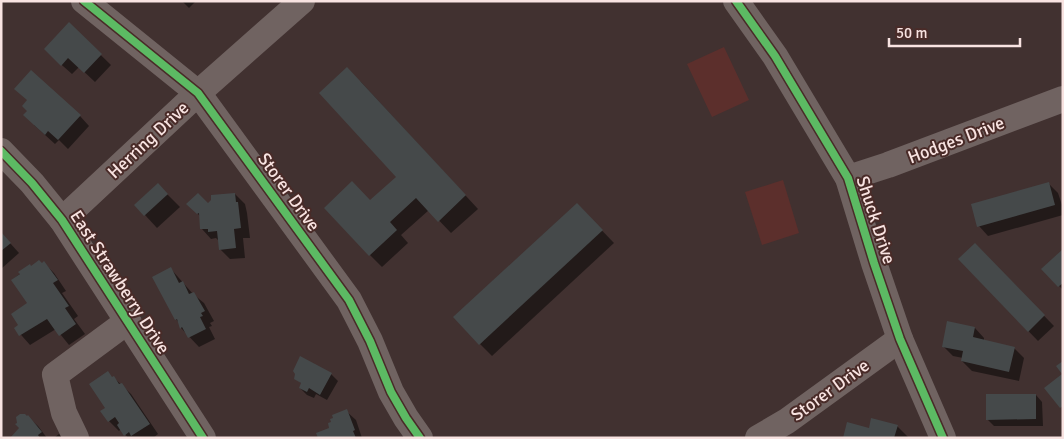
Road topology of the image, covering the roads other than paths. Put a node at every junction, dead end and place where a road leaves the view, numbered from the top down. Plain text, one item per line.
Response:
1 (84, 1) edge
2 (302, 1) edge
3 (736, 1) edge
4 (198, 94) junction
5 (1063, 99) edge
6 (1, 151) edge
7 (848, 178) junction
8 (62, 220) junction
9 (128, 321) junction
10 (900, 340) junction
11 (76, 438) edge
12 (202, 438) edge
13 (420, 438) edge
14 (758, 438) edge
15 (943, 438) edge

1 - 4 street, Storer Drive
2 - 4 street, Herring Drive
3 - 7 street, Shuck Drive
4 - 8 street, Herring Drive
4 - 13 street, Storer Drive
5 - 7 street, Hodges Drive
6 - 8 street, East Strawberry Drive
7 - 10 street, Shuck Drive
8 - 9 street, East Strawberry Drive
9 - 11 street
9 - 12 street, East Strawberry Drive
10 - 14 street, Storer Drive
10 - 15 street, Shuck Drive

